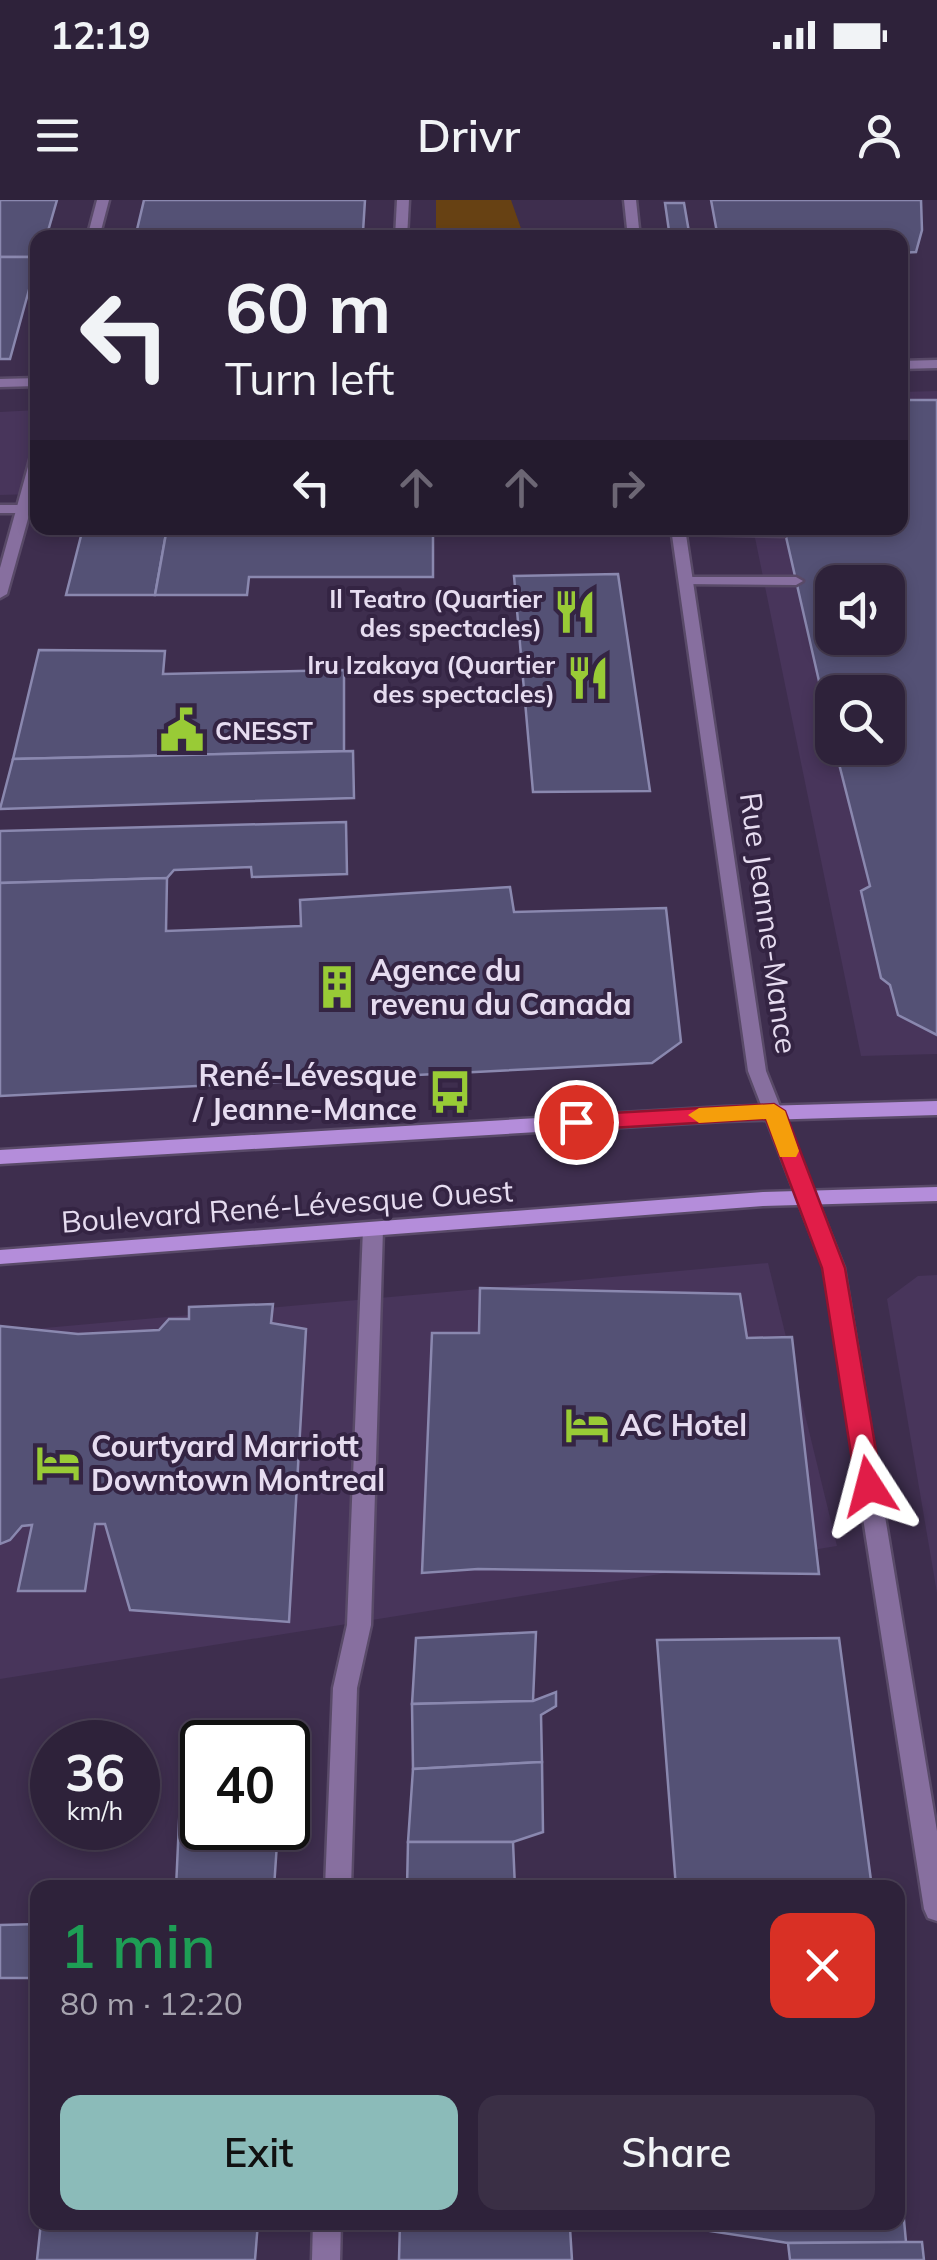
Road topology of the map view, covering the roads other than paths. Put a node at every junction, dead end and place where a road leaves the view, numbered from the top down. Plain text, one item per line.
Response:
1 (103, 200) edge
2 (403, 200) edge
3 (630, 200) edge
4 (96, 230) edge
5 (401, 230) edge
6 (633, 230) edge
7 (937, 364) edge
8 (908, 365) edge
9 (30, 382) edge
10 (0, 383) edge
11 (30, 485) edge
12 (0, 509) edge
13 (23, 510) junction
14 (680, 535) edge
15 (686, 581) junction
16 (796, 582) dead end
17 (0, 594) edge
18 (937, 1108) edge
19 (774, 1111) junction
20 (0, 1157) edge
21 (937, 1194) edge
22 (805, 1198) junction
23 (372, 1230) junction
24 (0, 1257) edge
25 (338, 1880) edge
26 (937, 1909) edge
27 (327, 2230) edge
28 (326, 2260) edge

1 - 4 street
2 - 5 street
3 - 6 street
7 - 8 street
9 - 10 street
11 - 13 street
12 - 13 street
13 - 17 street
14 - 15 street, Rue Jeanne-Mance
15 - 16 street
15 - 19 street, Rue Jeanne-Mance
18 - 19 main road
19 - 20 main road
19 - 22 street, Rue Jeanne-Mance
21 - 22 main road, Boulevard René-Lévesque Ouest
22 - 23 main road, Boulevard René-Lévesque Ouest
22 - 26 street, Rue Jeanne-Mance
23 - 24 main road, Boulevard René-Lévesque Ouest
23 - 25 street
27 - 28 street

